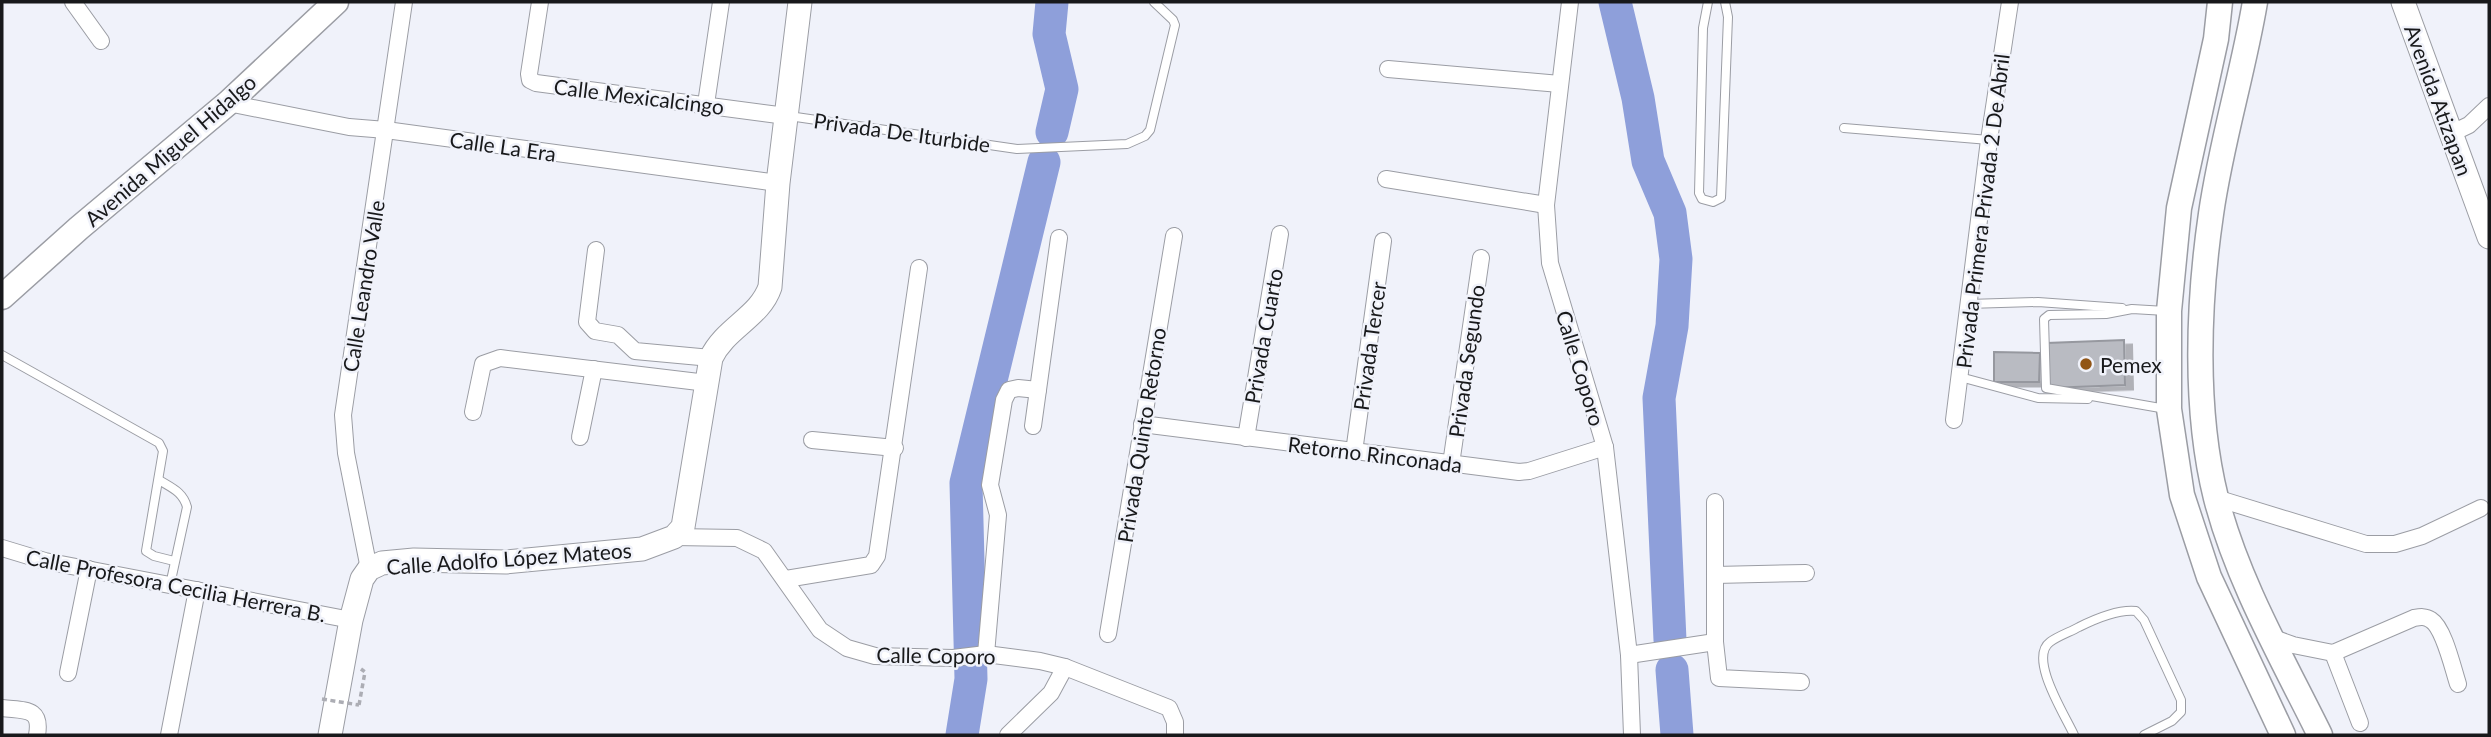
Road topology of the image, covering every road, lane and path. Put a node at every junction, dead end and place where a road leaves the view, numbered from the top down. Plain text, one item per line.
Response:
1 (73, 2) edge
2 (404, 2) edge
3 (540, 2) edge
4 (721, 2) edge
5 (800, 2) edge
6 (1154, 2) edge
7 (1570, 2) edge
8 (1708, 2) edge
9 (1725, 2) edge
10 (2010, 2) edge
11 (2208, 2) edge
12 (2220, 2) edge
13 (2255, 2) edge
14 (2403, 2) edge
15 (332, 3) edge
16 (101, 41) dead end
17 (1388, 69) dead end
18 (1560, 84) junction
19 (228, 103) junction
20 (706, 104) junction
21 (2489, 106) edge
22 (786, 116) junction
23 (1844, 128) dead end
24 (386, 130) junction
25 (2450, 134) junction
26 (1989, 140) junction
27 (1386, 179) dead end
28 (778, 183) junction
29 (1546, 205) junction
30 (2179, 208) junction
31 (1280, 234) dead end
32 (1174, 236) dead end
33 (2489, 237) edge
34 (1059, 238) dead end
35 (1383, 241) dead end
36 (596, 250) dead end
37 (1481, 258) dead end
38 (919, 268) dead end
39 (4, 290) edge
40 (1968, 304) junction
41 (2132, 309) junction
42 (2169, 311) junction
43 (2, 355) edge
44 (711, 358) junction
45 (594, 369) junction
46 (1960, 377) junction
47 (707, 383) junction
48 (1038, 390) junction
49 (2105, 398) junction
50 (2169, 409) junction
51 (474, 412) dead end
52 (1954, 420) dead end
53 (1142, 424) junction
54 (1033, 426) dead end
55 (580, 437) dead end
56 (1246, 438) junction
57 (812, 440) dead end
58 (1605, 447) junction
59 (895, 448) junction
60 (1354, 452) junction
61 (1451, 464) junction
62 (159, 480) junction
63 (2216, 498) junction
64 (1715, 502) dead end
65 (2481, 508) dead end
66 (674, 537) junction
67 (2, 548) edge
68 (174, 561) junction
69 (89, 569) junction
70 (369, 569) junction
71 (1806, 573) dead end
72 (1715, 575) junction
73 (786, 579) junction
74 (170, 585) junction
75 (197, 590) junction
76 (351, 620) junction
77 (1108, 634) dead end
78 (2271, 637) junction
79 (1715, 642) junction
80 (2333, 653) junction
81 (986, 654) junction
82 (1629, 655) junction
83 (1065, 667) junction
84 (365, 672) dead end
85 (68, 673) dead end
86 (1801, 682) dead end
87 (2458, 684) dead end
88 (322, 699) dead end
89 (2, 708) edge
90 (2360, 723) dead end
91 (37, 735) edge
92 (169, 735) edge
93 (330, 735) edge
94 (1008, 735) edge
95 (1175, 735) edge
96 (1632, 735) edge
97 (2074, 735) edge
98 (2144, 735) edge
99 (2283, 735) edge
100 (2320, 735) edge

1 - 16 street
2 - 24 street, Calle Leandro Valle
3 - 20 street, Calle Mexicalcingo
4 - 20 street
5 - 22 main road
6 - 22 lane, Privada De Iturbide
7 - 18 street, Calle Coporo
8 - 9 lane
10 - 26 street, Privada Primera Privada 2 De Abril
11 - 30 main road
12 - 30 main road
13 - 63 main road
14 - 25 main road, Avenida Atizapan
15 - 19 main road, Avenida Miguel Hidalgo
17 - 18 street
18 - 29 street, Calle Coporo
19 - 24 street, Calle La Era
19 - 39 main road, Avenida Miguel Hidalgo
20 - 22 street, Calle Mexicalcingo
21 - 25 street
22 - 28 main road
23 - 26 lane
24 - 28 street, Calle La Era
24 - 70 street, Calle Leandro Valle
25 - 33 main road, Avenida Atizapan
26 - 40 street, Privada Primera Privada 2 De Abril
27 - 29 street
28 - 44 main road
29 - 58 street, Calle Coporo
30 - 42 main road
31 - 56 street, Privada Cuarto
32 - 53 street, Privada Quinto Retorno
34 - 48 street
35 - 60 street, Privada Tercer
36 - 44 street
37 - 61 street, Privada Segundo
38 - 59 street
40 - 41 lane
40 - 46 street, Privada Primera Privada 2 De Abril
41 - 42 lane
41 - 49 lane
42 - 50 main road
43 - 62 lane
44 - 47 main road
45 - 47 street
45 - 51 street
45 - 55 street
46 - 49 lane
46 - 52 street, Privada Primera Privada 2 De Abril
47 - 66 main road
48 - 54 street
48 - 81 street
49 - 50 lane
50 - 99 main road
53 - 56 street, Retorno Rinconada
53 - 77 street, Privada Quinto Retorno
56 - 60 street, Retorno Rinconada
57 - 59 street
58 - 61 street, Retorno Rinconada
58 - 82 street, Calle Coporo
59 - 73 street
60 - 61 street, Retorno Rinconada
62 - 68 lane
62 - 68 lane
63 - 65 street
63 - 78 main road
64 - 72 street
66 - 70 main road, Calle Adolfo López Mateos
66 - 73 street, Calle Coporo
67 - 69 street, Calle Profesora Cecilia Herrera B.
68 - 74 lane
69 - 74 street, Calle Profesora Cecilia Herrera B.
69 - 85 street
70 - 76 main road, Calle Adolfo López Mateos
71 - 72 street
72 - 79 street
73 - 81 street, Calle Coporo
74 - 75 street, Calle Profesora Cecilia Herrera B.
75 - 76 street, Calle Profesora Cecilia Herrera B.
75 - 92 street
76 - 93 main road, Calle Adolfo López Mateos
78 - 80 street
78 - 100 main road
79 - 82 street
79 - 86 street
80 - 87 street
80 - 90 street
81 - 83 street, Calle Coporo
82 - 96 street, Calle Coporo
83 - 94 street
83 - 95 street, Calle Coporo
84 - 88 path, bridge
89 - 91 street
97 - 98 lane

